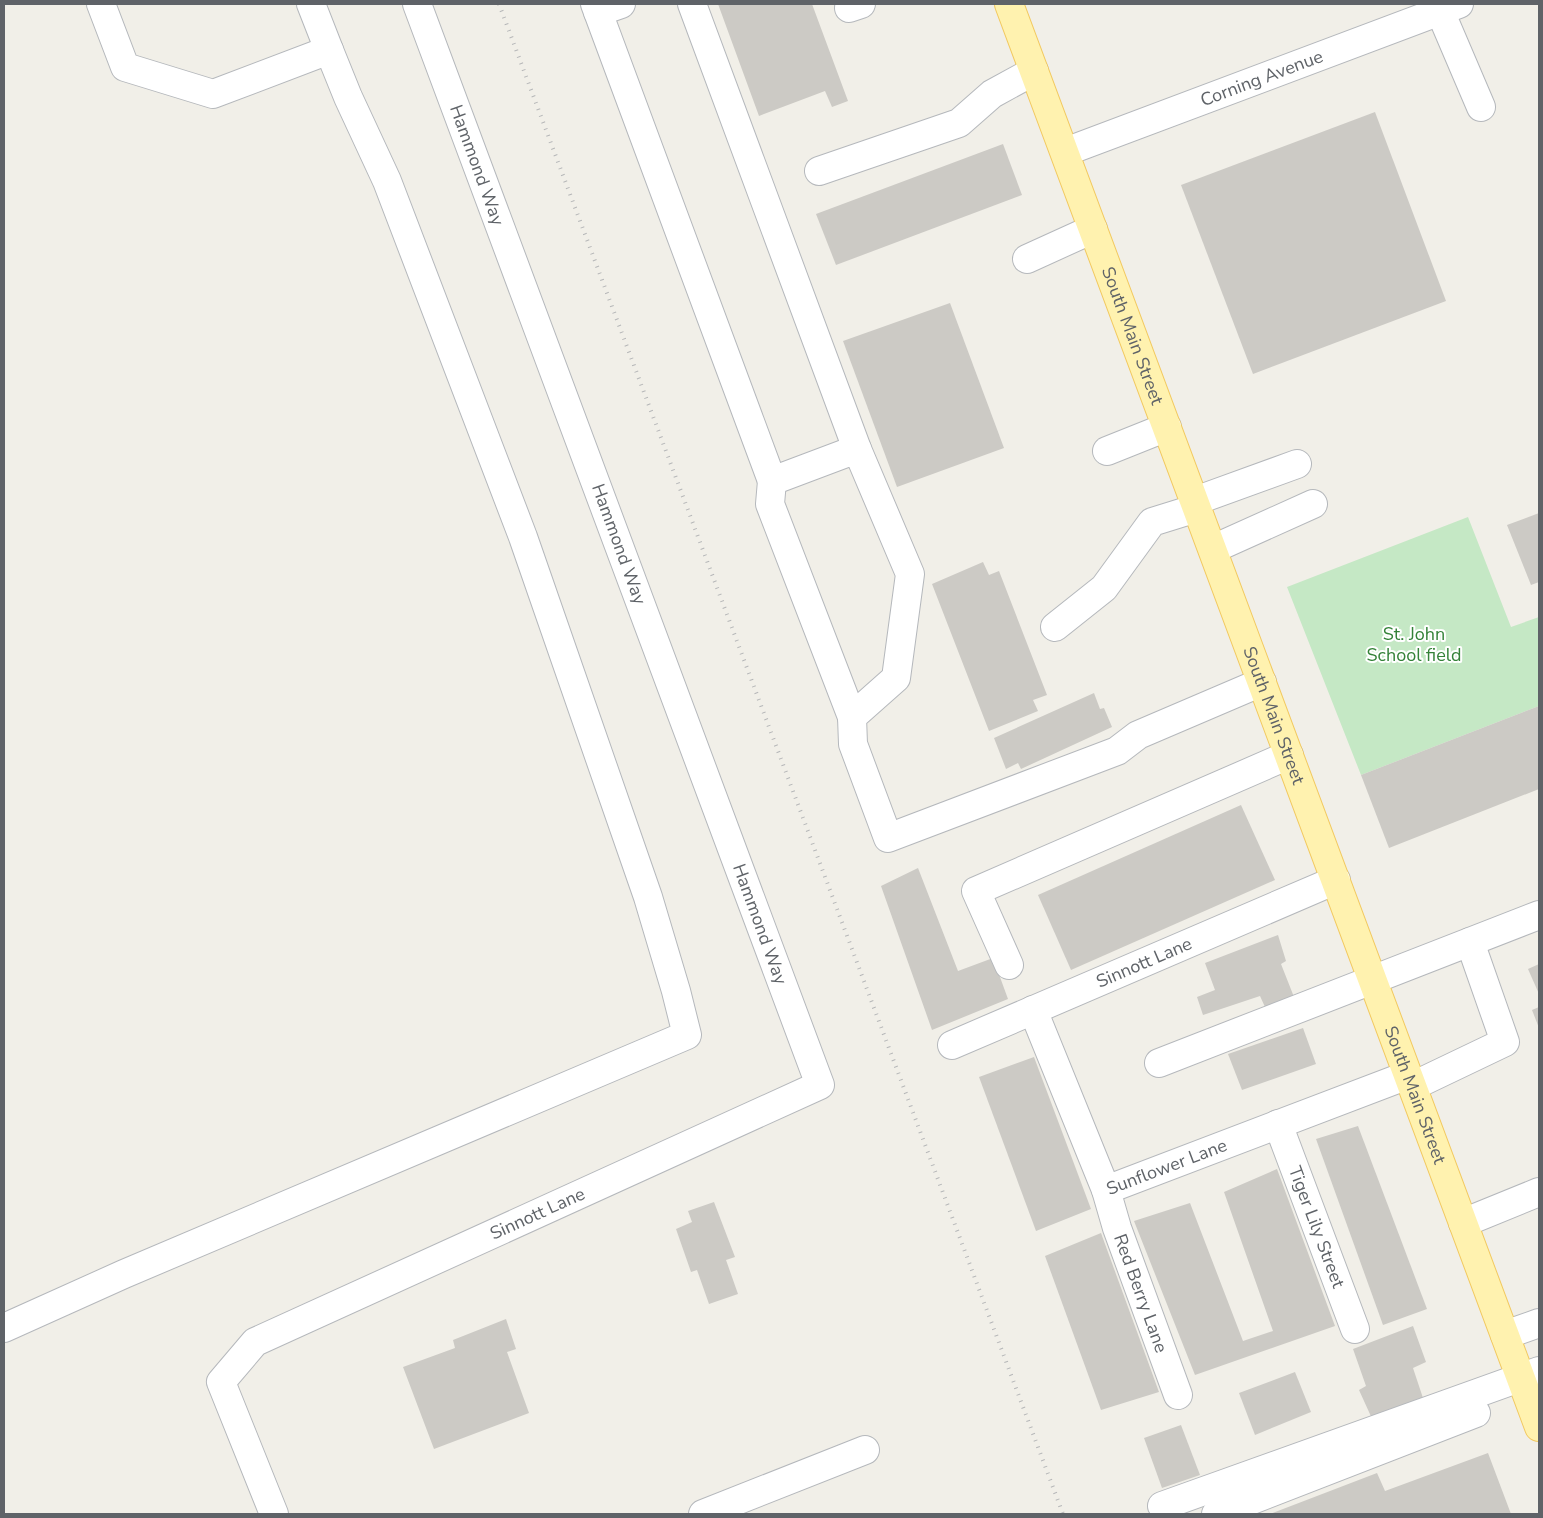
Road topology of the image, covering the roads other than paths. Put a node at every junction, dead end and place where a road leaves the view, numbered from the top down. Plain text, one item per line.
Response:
1 (101, 4) edge
2 (311, 4) edge
3 (417, 4) edge
4 (692, 4) edge
5 (1009, 4) edge
6 (604, 7) edge
7 (1450, 7) edge
8 (329, 50) junction
9 (1034, 71) junction
10 (1481, 107) dead end
11 (1065, 152) junction
12 (819, 171) dead end
13 (1093, 229) junction
14 (1027, 259) dead end
15 (1168, 427) junction
16 (857, 449) junction
17 (1107, 451) dead end
18 (1297, 464) dead end
19 (772, 481) junction
20 (1196, 504) junction
21 (1313, 504) dead end
22 (1213, 549) junction
23 (1055, 627) dead end
24 (1262, 682) junction
25 (852, 717) junction
26 (1289, 755) junction
27 (1336, 880) junction
28 (1539, 915) edge
29 (1470, 942) junction
30 (1010, 965) dead end
31 (1373, 980) junction
32 (1033, 1010) junction
33 (952, 1045) dead end
34 (1159, 1063) dead end
35 (1410, 1081) junction
36 (820, 1085) joint
37 (1278, 1124) junction
38 (1106, 1190) junction
39 (1539, 1192) edge
40 (1463, 1223) junction
41 (1539, 1323) edge
42 (4, 1328) edge
43 (1355, 1329) dead end
44 (1505, 1335) junction
45 (1529, 1380) edge
46 (1178, 1395) dead end
47 (1539, 1427) edge
48 (865, 1450) dead end
49 (1162, 1506) dead end
50 (274, 1514) edge
51 (703, 1514) edge
52 (1216, 1514) edge

1 - 8 street
2 - 8 street
3 - 36 street, Hammond Way
4 - 16 street
5 - 9 main road, South Main Street
6 - 19 street
7 - 10 street
7 - 11 street, Corning Avenue
8 - 42 street
9 - 11 main road, South Main Street
9 - 12 street
11 - 13 main road, South Main Street
13 - 14 street
13 - 15 main road, South Main Street
15 - 17 street
15 - 20 main road, South Main Street
16 - 19 street
16 - 25 street
18 - 20 street
19 - 25 street
20 - 22 main road, South Main Street
20 - 23 street
21 - 22 street
22 - 24 main road, South Main Street
24 - 25 street
24 - 26 main road, South Main Street
26 - 27 main road, South Main Street
26 - 30 street
27 - 31 main road, South Main Street
27 - 32 street, Sinnott Lane
28 - 29 street
29 - 31 street
29 - 35 street, Sunflower Lane
31 - 34 street
31 - 35 main road, South Main Street
32 - 33 street, Sinnott Lane
32 - 38 street, Sunflower Lane
35 - 37 street, Sunflower Lane
35 - 40 main road, South Main Street
36 - 50 street, Sinnott Lane
37 - 38 street, Sunflower Lane
37 - 43 street, Tiger Lily Street
38 - 46 street, Red Berry Lane
39 - 40 street
40 - 44 main road, South Main Street
41 - 44 street
44 - 45 main road, South Main Street
45 - 47 main road, South Main Street
45 - 49 street
45 - 52 street
48 - 51 street

